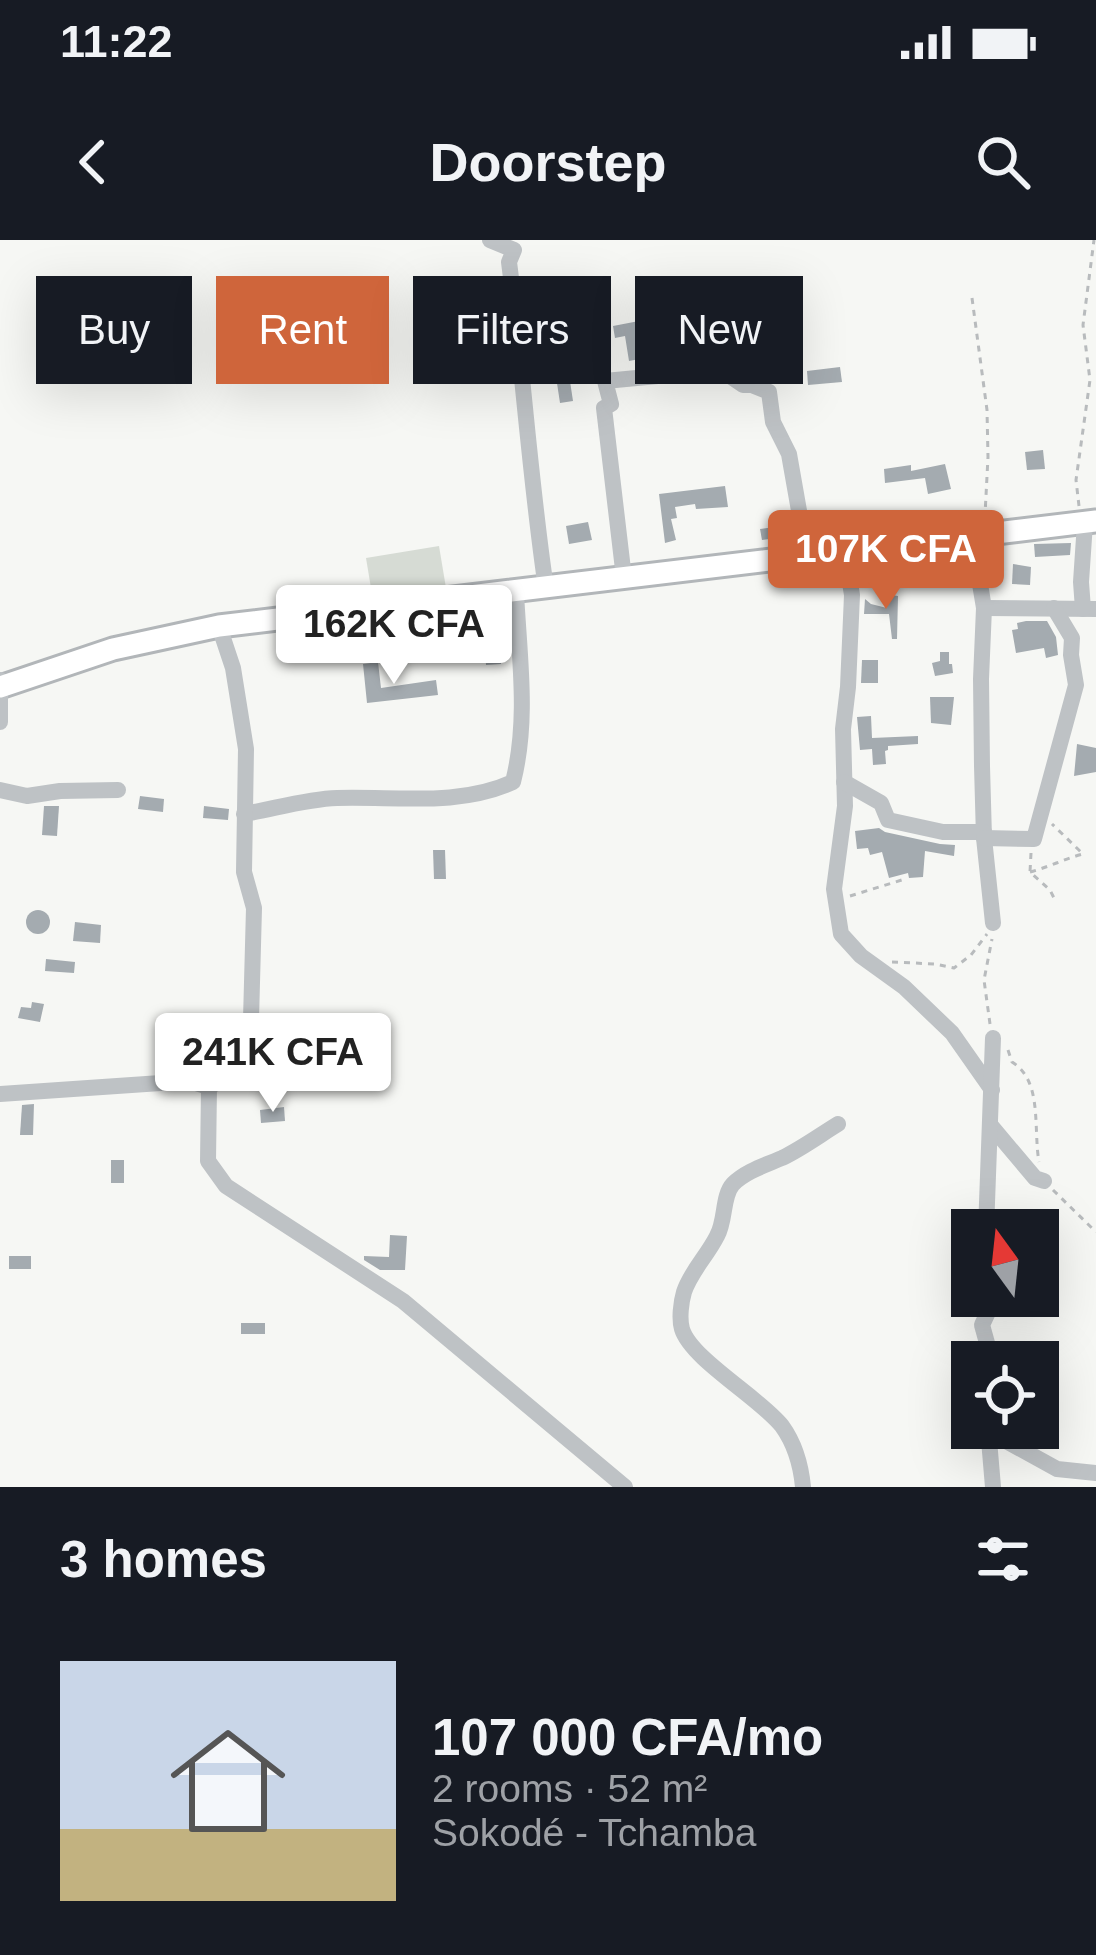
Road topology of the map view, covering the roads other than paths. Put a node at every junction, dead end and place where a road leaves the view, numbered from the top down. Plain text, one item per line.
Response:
1 (490, 240) edge
2 (1091, 522) edge
3 (983, 535) junction
4 (845, 552) junction
5 (807, 556) junction
6 (625, 578) junction
7 (546, 589) junction
8 (516, 592) junction
9 (984, 608) junction
10 (1054, 608) junction
11 (1090, 609) edge
12 (219, 626) junction
13 (0, 684) edge
14 (0, 722) edge
15 (844, 782) junction
16 (0, 790) edge
17 (118, 790) dead end
18 (244, 814) junction
19 (984, 835) junction
20 (992, 923) dead end
21 (994, 1038) dead end
22 (208, 1087) junction
23 (992, 1090) junction
24 (0, 1094) edge
25 (838, 1124) dead end
26 (992, 1126) junction
27 (1044, 1181) dead end
28 (987, 1209) edge
29 (990, 1449) edge
30 (1021, 1449) edge
31 (1096, 1473) edge
32 (625, 1487) edge
33 (803, 1487) edge
34 (994, 1487) edge

1 - 7 street
2 - 3 main road
2 - 11 street
3 - 4 main road
3 - 9 street
4 - 5 main road
4 - 15 street
5 - 6 main road
5 - 6 street
6 - 7 main road
7 - 8 main road
8 - 12 main road
8 - 18 street
9 - 10 street
9 - 19 street
10 - 11 street
10 - 19 street
12 - 13 main road
12 - 18 street
13 - 14 street
15 - 19 street
15 - 23 street
16 - 17 street
18 - 22 street
19 - 20 street
21 - 23 street
22 - 24 street
22 - 32 street
23 - 26 street
25 - 33 street
26 - 27 street
26 - 28 street
29 - 34 street
30 - 31 street

